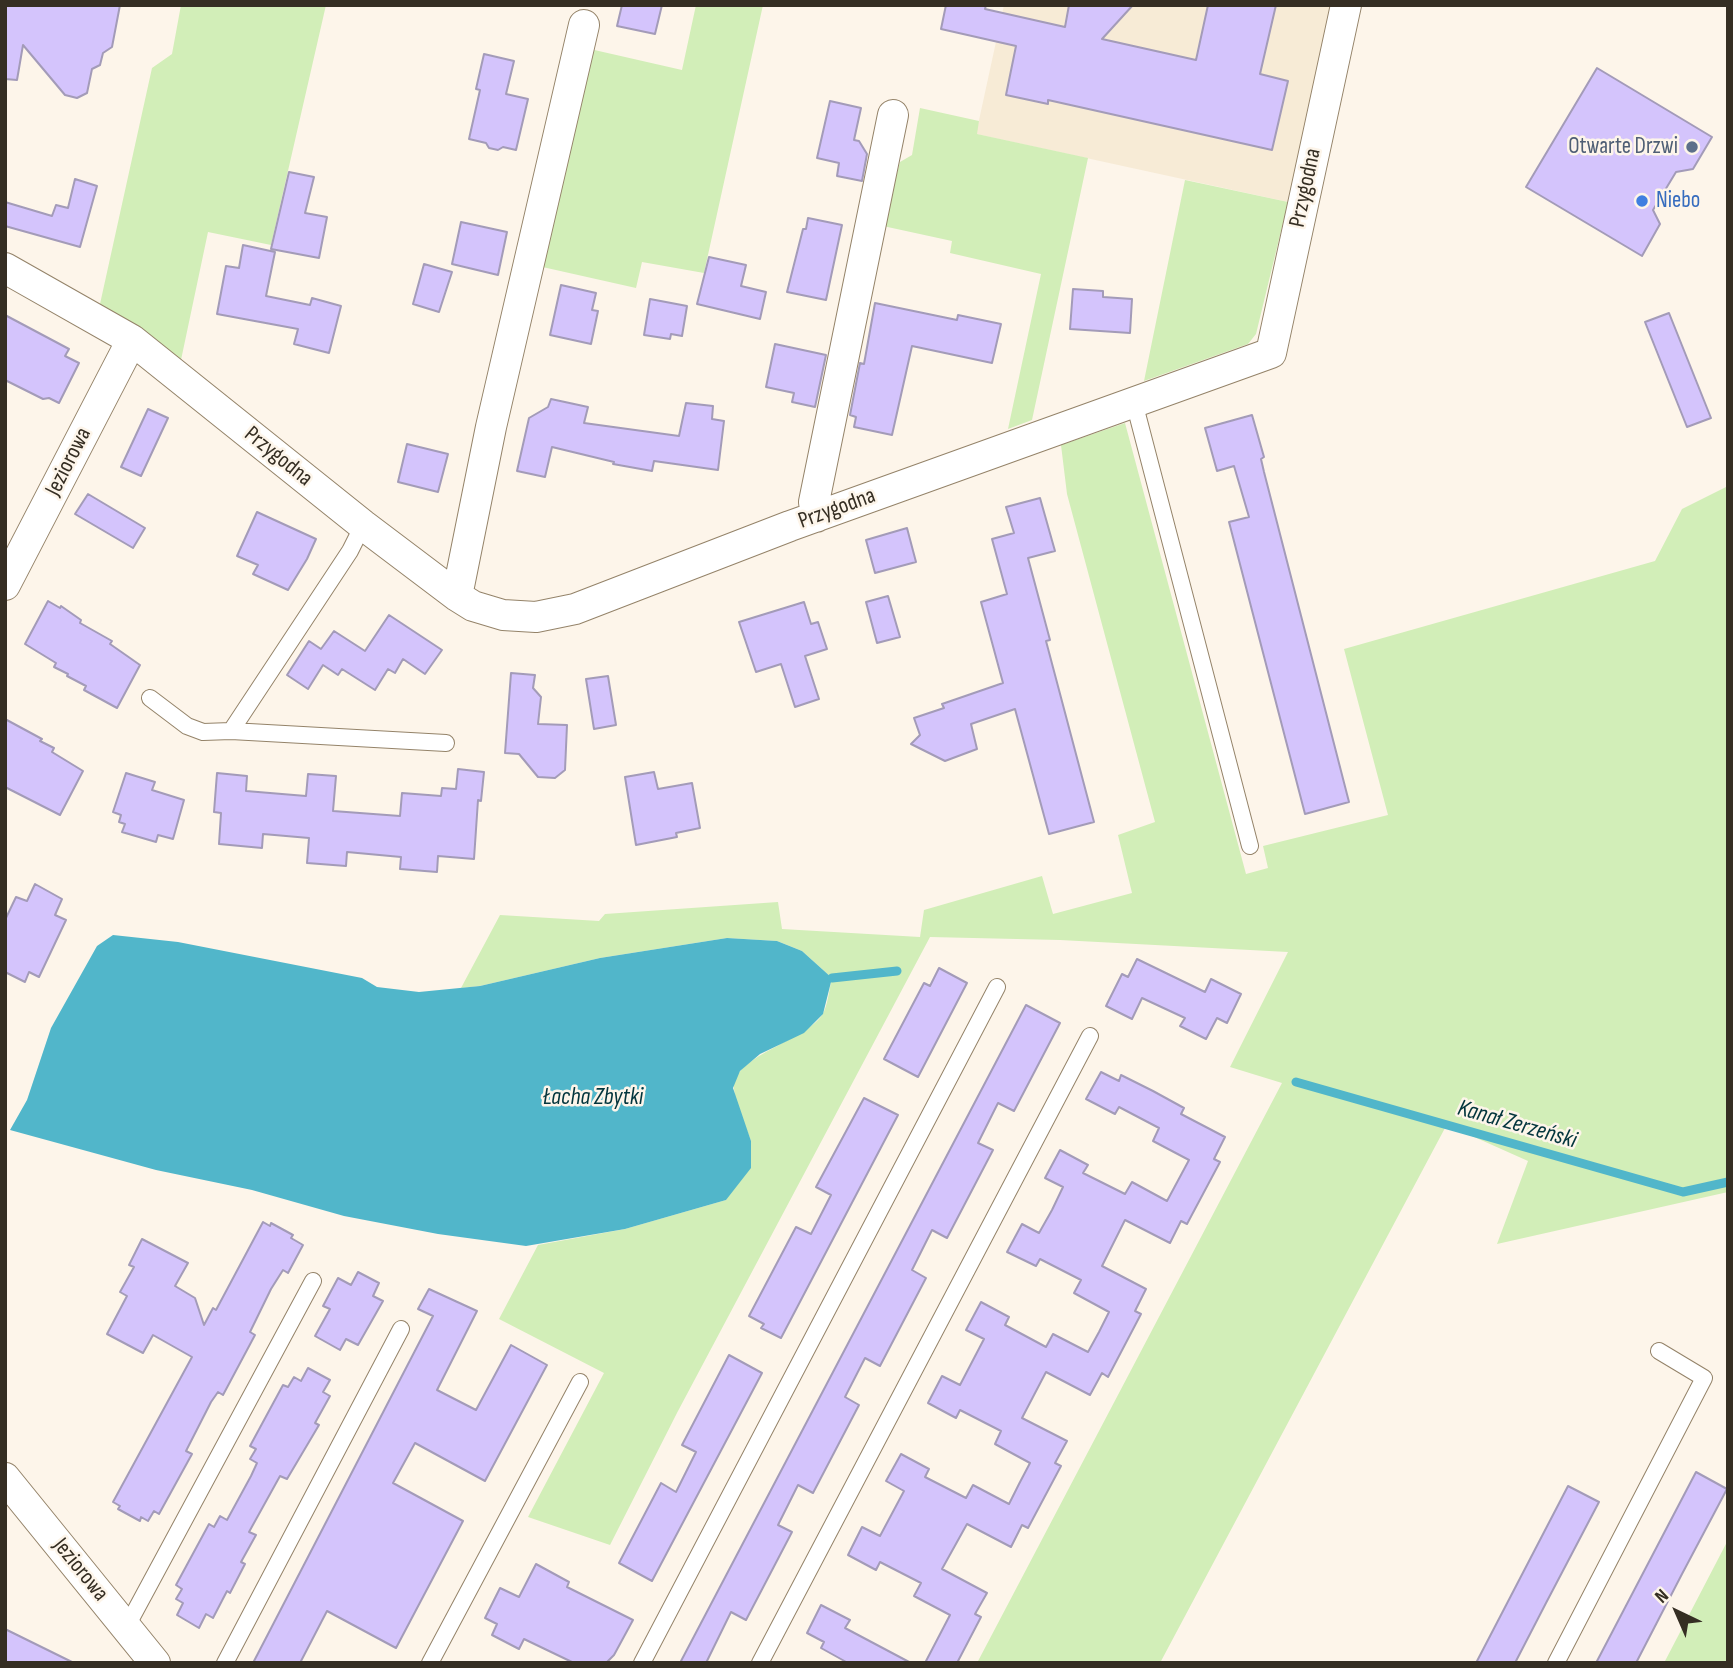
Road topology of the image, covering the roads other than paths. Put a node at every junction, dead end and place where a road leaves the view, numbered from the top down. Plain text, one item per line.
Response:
1 (1346, 5) edge
2 (584, 25) dead end
3 (893, 115) dead end
4 (5, 268) edge
5 (132, 340) junction
6 (1134, 402) junction
7 (816, 517) junction
8 (363, 525) junction
9 (5, 584) edge
10 (457, 596) junction
11 (150, 698) dead end
12 (231, 732) junction
13 (446, 743) dead end
14 (1250, 846) dead end
15 (997, 987) dead end
16 (1090, 1036) dead end
17 (313, 1281) dead end
18 (401, 1329) dead end
19 (1659, 1351) dead end
20 (580, 1382) dead end
21 (5, 1478) edge
22 (127, 1643) edge
23 (155, 1663) edge
24 (225, 1663) edge
25 (430, 1663) edge
26 (642, 1663) edge
27 (760, 1663) edge
28 (1556, 1663) edge

1 - 6 street, Przygodna
2 - 10 street
3 - 7 street
4 - 5 street, Przygodna
5 - 8 street, Przygodna
5 - 9 street, Jeziorowa
6 - 7 street, Przygodna
6 - 14 lane
7 - 10 street, Przygodna
8 - 10 street, Przygodna
8 - 12 lane
11 - 12 lane
12 - 13 lane
15 - 26 lane
16 - 27 lane
17 - 22 lane
18 - 24 lane
19 - 28 lane
20 - 25 lane
21 - 22 street, Jeziorowa
22 - 23 street, Jeziorowa

